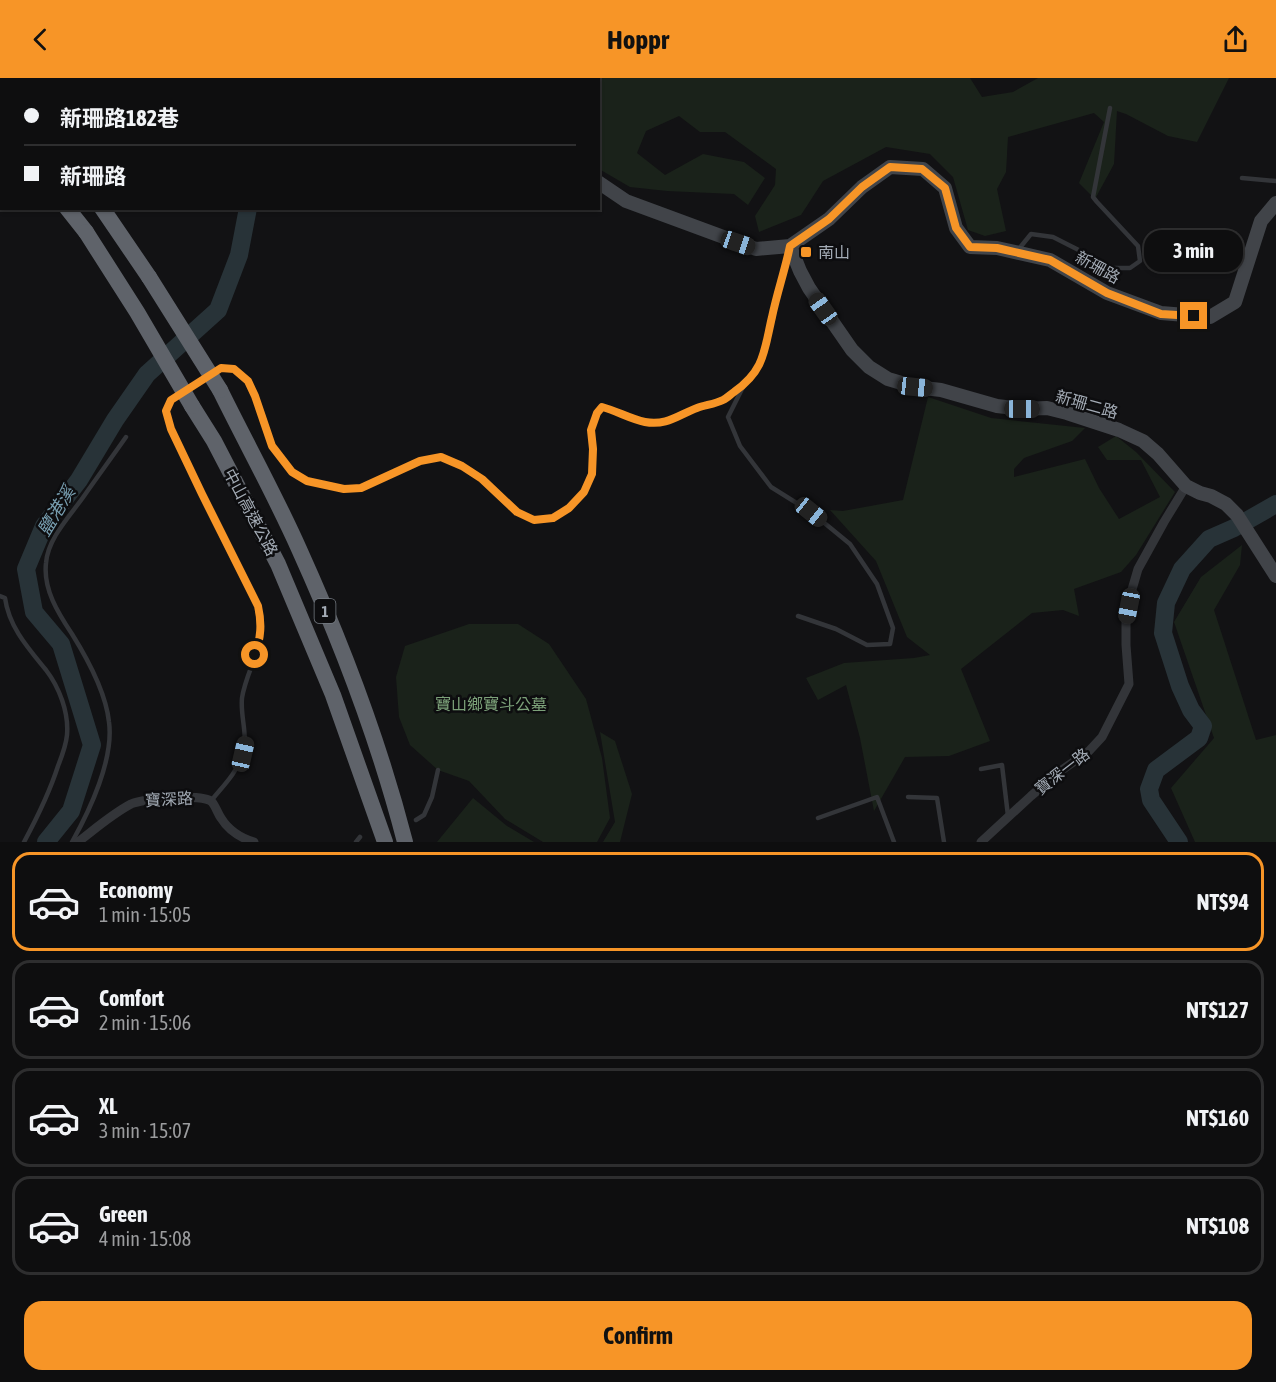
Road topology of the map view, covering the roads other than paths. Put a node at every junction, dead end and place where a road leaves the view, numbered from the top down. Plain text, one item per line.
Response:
1 (1110, 108) dead end
2 (1242, 178) dead end
3 (1276, 182) edge
4 (600, 183) edge
5 (1276, 203) edge
6 (69, 210) edge
7 (103, 210) edge
8 (790, 246) junction
9 (1016, 252) junction
10 (745, 384) junction
11 (126, 437) dead end
12 (1186, 486) junction
13 (1276, 576) edge
14 (0, 596) edge
15 (798, 616) dead end
16 (981, 769) dead end
17 (438, 770) dead end
18 (908, 797) dead end
19 (211, 801) junction
20 (1008, 816) junction
21 (818, 818) dead end
22 (416, 820) dead end
23 (24, 842) edge
24 (72, 842) edge
25 (78, 842) edge
26 (254, 842) edge
27 (385, 842) edge
28 (405, 842) edge
29 (894, 842) edge
30 (944, 842) edge
31 (981, 842) edge

1 - 9 lane
2 - 3 lane
4 - 8 street, 新珊路
5 - 9 street, 新珊路
6 - 27 highway, 中山高速公路 / 1, bridge
7 - 28 highway, 中山高速公路 / 1, bridge
8 - 9 street, 新珊路
8 - 10 lane
8 - 12 street, 新珊二路
10 - 15 lane
10 - 19 lane
11 - 24 lane
12 - 13 street, 新珊二路
12 - 20 street, 寶深一路
14 - 23 lane
16 - 20 lane
17 - 22 lane
18 - 30 lane
19 - 25 street, 寶深路
19 - 26 street, 寶深路
20 - 31 street, 寶深一路
21 - 29 lane

